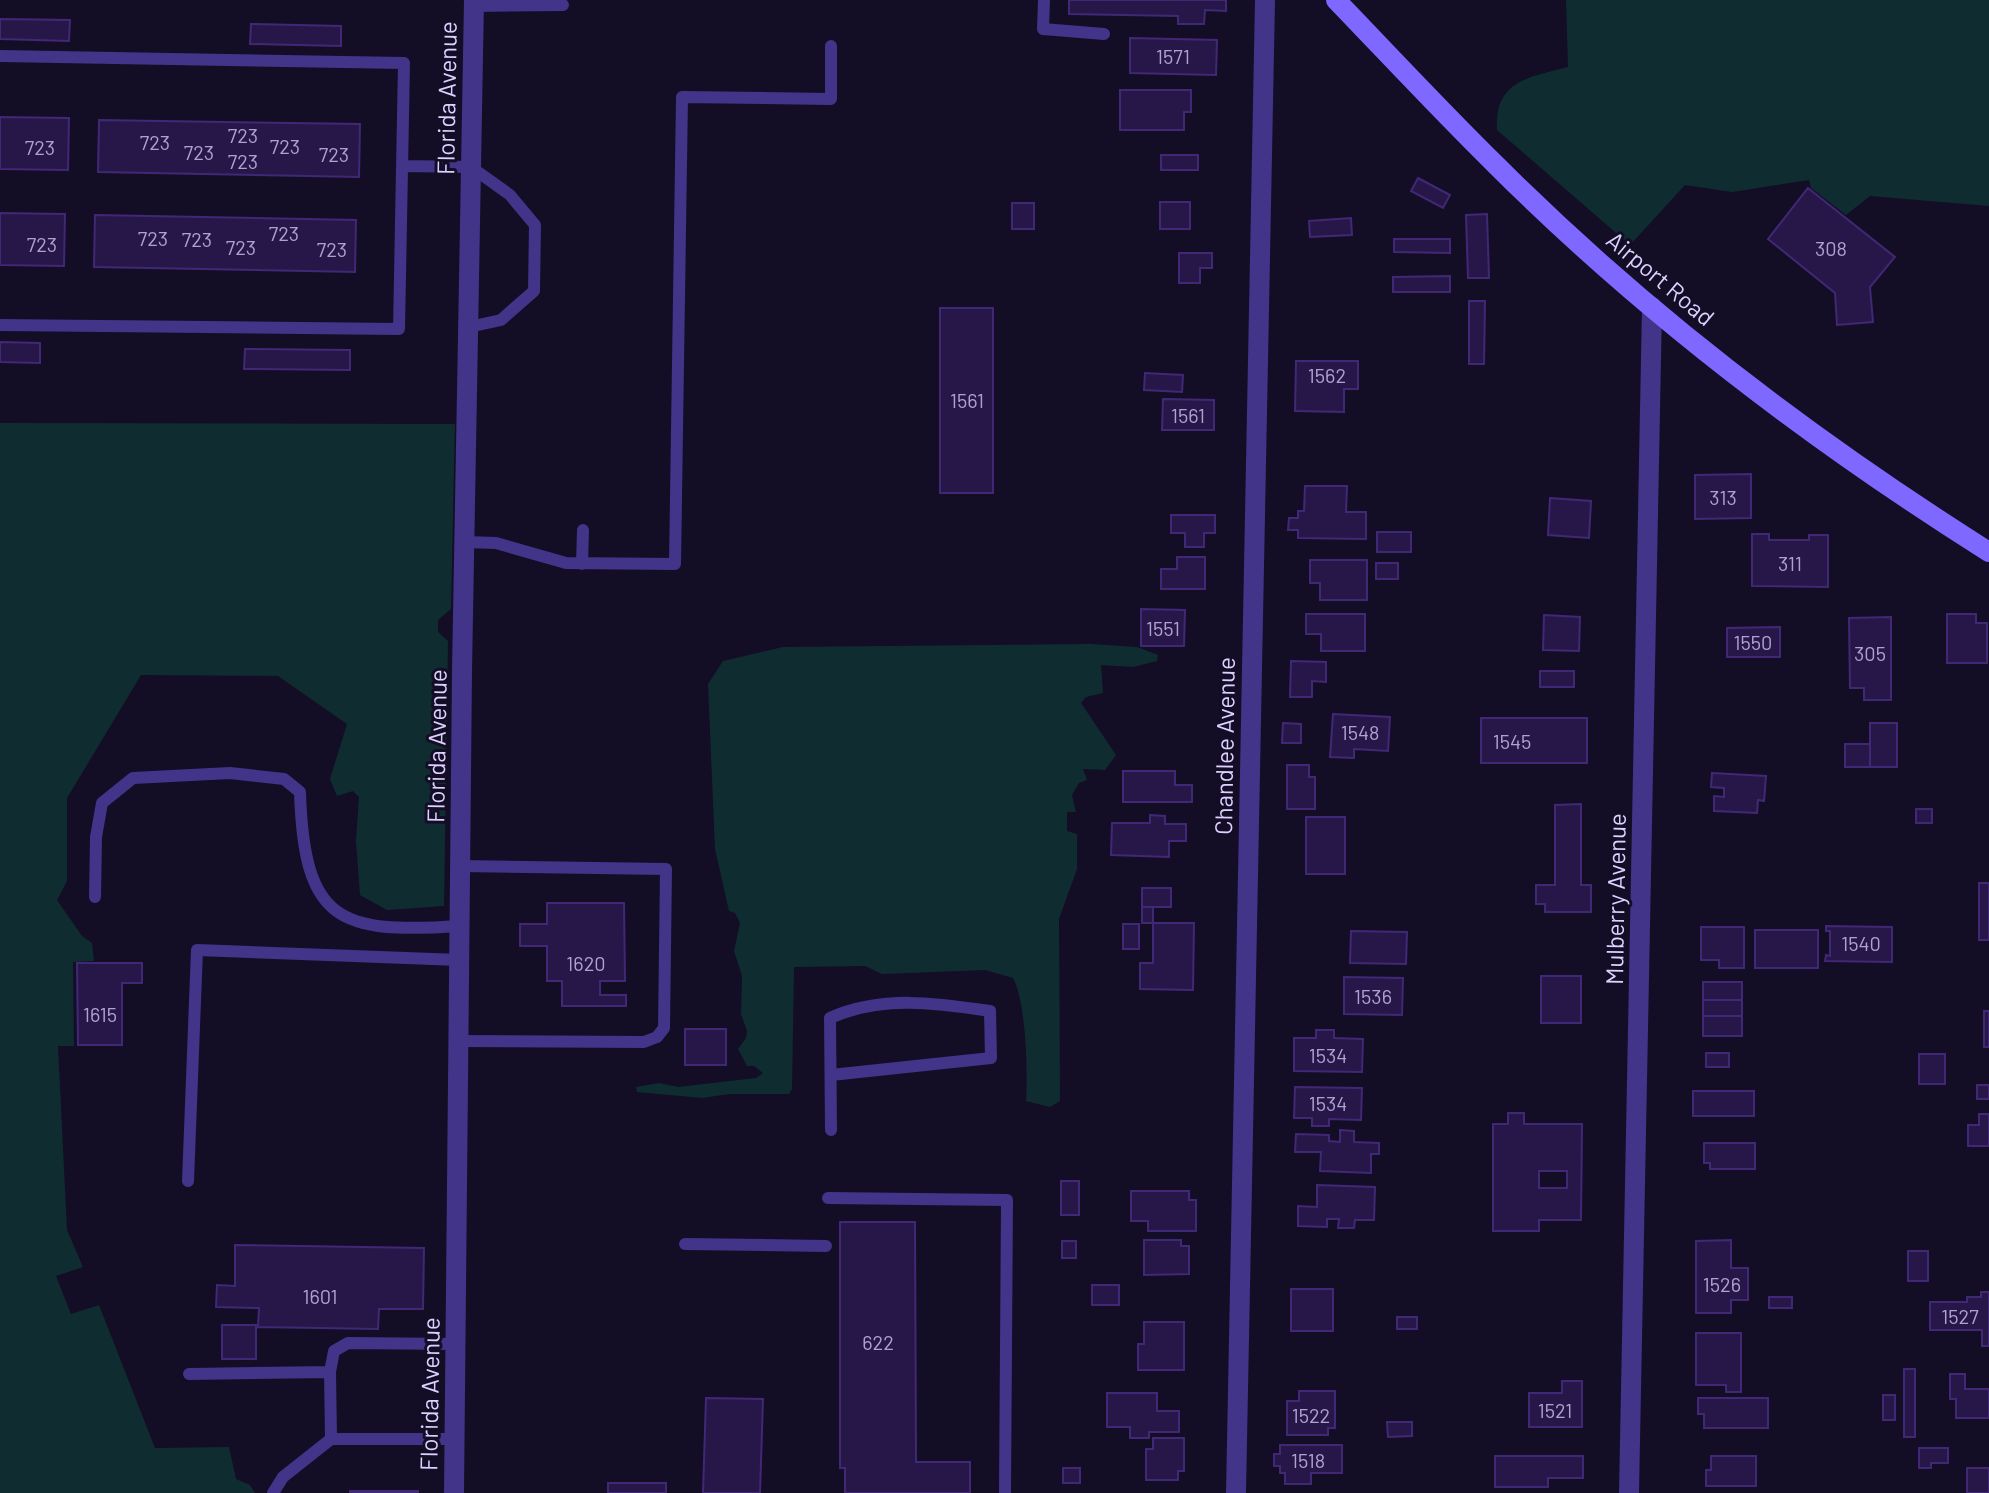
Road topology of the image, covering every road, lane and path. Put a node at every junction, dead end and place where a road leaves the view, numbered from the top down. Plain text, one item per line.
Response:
1 (1044, 0) edge
2 (1265, 0) edge
3 (1336, 0) edge
4 (474, 3) edge
5 (563, 5) dead end
6 (1104, 34) dead end
7 (831, 46) dead end
8 (0, 56) edge
9 (403, 166) junction
10 (471, 167) junction
11 (1652, 307) junction
12 (0, 325) edge
13 (469, 327) junction
14 (583, 530) dead end
15 (465, 542) junction
16 (1989, 552) edge
17 (582, 564) junction
18 (460, 866) junction
19 (95, 897) dead end
20 (460, 926) junction
21 (459, 960) junction
22 (459, 1041) junction
23 (831, 1075) junction
24 (831, 1130) dead end
25 (188, 1181) dead end
26 (828, 1198) dead end
27 (685, 1244) dead end
28 (826, 1246) dead end
29 (456, 1344) junction
30 (330, 1372) junction
31 (189, 1374) dead end
32 (331, 1439) junction
33 (455, 1439) junction
34 (273, 1493) edge
35 (454, 1493) edge
36 (1005, 1493) edge
37 (1236, 1493) edge
38 (1629, 1493) edge

1 - 6 lane
2 - 37 street, Chandlee Avenue
3 - 11 main road, Airport Road
4 - 5 lane
4 - 10 street, Florida Avenue
7 - 17 lane
8 - 9 lane
9 - 10 lane
9 - 12 lane
10 - 13 street, Florida Avenue
10 - 13 lane
11 - 16 main road, Airport Road
11 - 38 street, Mulberry Avenue
13 - 15 street, Florida Avenue
14 - 17 lane
15 - 17 lane
15 - 18 street, Florida Avenue
18 - 20 street, Florida Avenue
18 - 22 lane
19 - 20 lane
20 - 21 street, Florida Avenue
21 - 22 street, Florida Avenue
21 - 25 lane
22 - 29 street, Florida Avenue
23 - 23 lane
23 - 24 lane
26 - 36 lane
27 - 28 lane
29 - 30 lane
29 - 33 street, Florida Avenue
30 - 31 lane
30 - 32 lane
32 - 33 lane
32 - 34 lane
33 - 35 street, Florida Avenue

